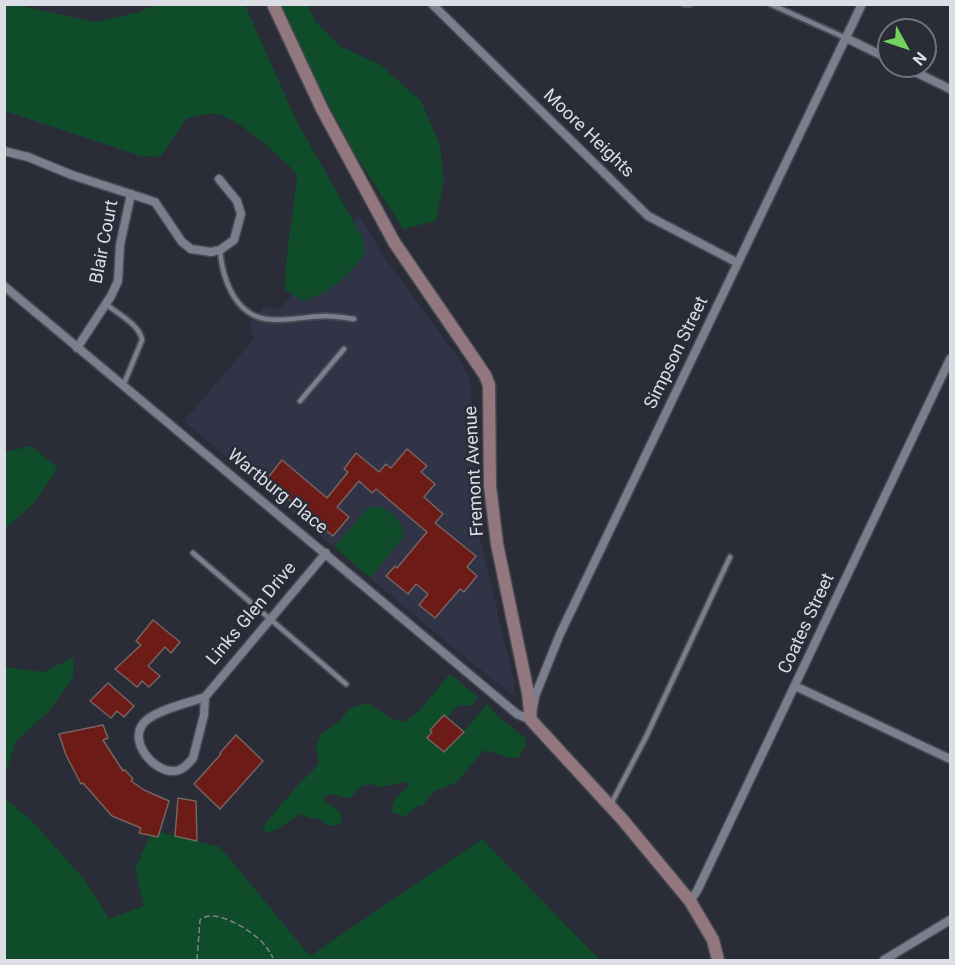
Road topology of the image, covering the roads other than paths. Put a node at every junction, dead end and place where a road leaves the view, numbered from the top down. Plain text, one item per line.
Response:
1 (273, 4) edge
2 (432, 4) edge
3 (684, 4) edge
4 (690, 4) edge
5 (770, 4) edge
6 (862, 4) edge
7 (846, 38) junction
8 (877, 53) edge
9 (928, 78) edge
10 (951, 89) edge
11 (4, 152) edge
12 (219, 179) dead end
13 (131, 194) junction
14 (220, 250) junction
15 (738, 263) junction
16 (4, 286) edge
17 (106, 304) junction
18 (354, 319) dead end
19 (77, 348) junction
20 (344, 349) dead end
21 (951, 359) edge
22 (123, 386) junction
23 (300, 401) dead end
24 (193, 553) dead end
25 (326, 553) junction
26 (730, 557) dead end
27 (270, 619) junction
28 (346, 684) dead end
29 (795, 686) junction
30 (204, 696) junction
31 (531, 720) junction
32 (951, 759) edge
33 (609, 807) junction
34 (690, 901) junction
35 (951, 921) edge
36 (718, 960) edge
37 (884, 960) edge

1 - 31 main road, Fremont Avenue
2 - 15 street, Moore Heights
3 - 4 lane
5 - 7 lane
6 - 7 street, Simpson Street
7 - 8 street
7 - 15 street, Simpson Street
9 - 10 street
11 - 13 street, Blair Court
12 - 14 street
13 - 14 street
13 - 17 street, Blair Court
14 - 18 lane
15 - 31 street, Simpson Street
16 - 19 street, Wartburg Place
17 - 19 street, Blair Court
17 - 22 lane
19 - 22 street, Wartburg Place
20 - 23 lane
21 - 29 street, Coates Street
22 - 25 street, Wartburg Place
24 - 27 lane
25 - 27 street, Links Glen Drive
25 - 31 street, Wartburg Place
26 - 33 lane
27 - 28 lane
27 - 30 street, Links Glen Drive
29 - 32 street
29 - 34 street, Coates Street
30 - 30 street, Links Glen Drive
31 - 33 main road
33 - 34 main road
34 - 36 main road
35 - 37 street

